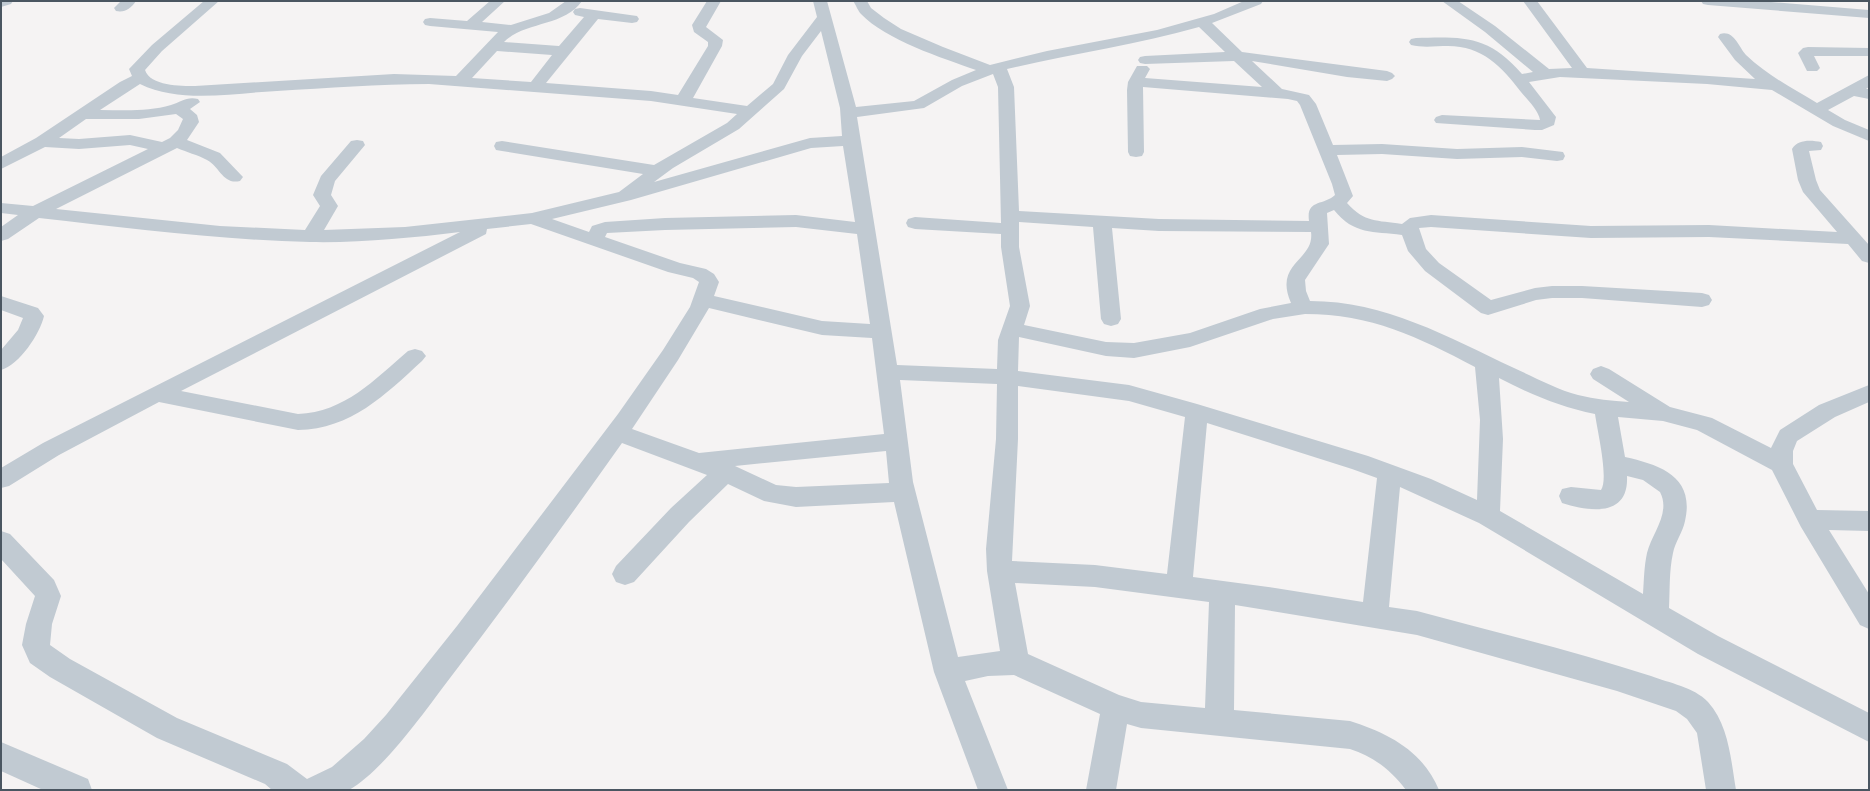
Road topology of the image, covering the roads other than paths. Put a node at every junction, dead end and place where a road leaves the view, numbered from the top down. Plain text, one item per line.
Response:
1 (6, 1) edge
2 (212, 1) edge
3 (498, 1) edge
4 (575, 1) edge
5 (714, 1) edge
6 (860, 1) edge
7 (1256, 1) edge
8 (1449, 1) edge
9 (1530, 1) edge
10 (1708, 1) edge
11 (1, 3) edge
12 (1747, 3) edge
13 (822, 9) edge
14 (562, 10) junction
15 (594, 14) junction
16 (1869, 14) edge
17 (632, 19) dead end
18 (430, 22) dead end
19 (1202, 22) junction
20 (471, 25) junction
21 (510, 29) junction
22 (1725, 37) dead end
23 (1130, 40) junction
24 (1416, 42) dead end
25 (494, 46) junction
26 (563, 51) junction
27 (1869, 52) edge
28 (1239, 57) junction
29 (1144, 60) junction
30 (1812, 68) dead end
31 (994, 69) junction
32 (1583, 73) junction
33 (1544, 74) junction
34 (1387, 76) dead end
35 (141, 78) junction
36 (1519, 79) junction
37 (1869, 80) edge
38 (460, 81) junction
39 (1136, 82) junction
40 (1774, 85) junction
41 (534, 88) junction
42 (208, 90) junction
43 (1852, 91) junction
44 (1277, 93) junction
45 (1869, 94) edge
46 (684, 101) junction
47 (180, 109) junction
48 (1816, 110) junction
49 (751, 111) junction
50 (848, 113) junction
51 (84, 114) junction
52 (1442, 120) dead end
53 (1869, 136) edge
54 (851, 140) junction
55 (42, 142) junction
56 (170, 145) junction
57 (356, 145) dead end
58 (502, 146) dead end
59 (1815, 146) dead end
60 (1327, 150) junction
61 (1136, 152) dead end
62 (1557, 156) dead end
63 (1, 164) edge
64 (657, 171) junction
65 (234, 177) dead end
66 (625, 196) junction
67 (1337, 203) junction
68 (1, 208) edge
69 (35, 212) junction
70 (532, 218) junction
71 (493, 222) junction
72 (1102, 222) junction
73 (915, 223) dead end
74 (1010, 223) junction
75 (1319, 227) junction
76 (865, 229) junction
77 (1409, 230) junction
78 (1856, 234) edge
79 (1, 235) edge
80 (311, 236) junction
81 (595, 240) junction
82 (1869, 257) edge
83 (704, 300) junction
84 (1702, 300) dead end
85 (1, 303) edge
86 (1303, 308) junction
87 (1111, 319) dead end
88 (1013, 329) junction
89 (881, 332) junction
90 (415, 356) dead end
91 (1, 363) edge
92 (1485, 363) junction
93 (887, 372) junction
94 (1601, 374) dead end
95 (1006, 376) junction
96 (1869, 393) edge
97 (156, 394) junction
98 (1605, 408) junction
99 (1197, 412) junction
100 (1663, 413) junction
101 (616, 432) junction
102 (896, 440) junction
103 (700, 462) junction
104 (1616, 464) junction
105 (1781, 464) junction
106 (725, 472) junction
107 (1389, 473) junction
108 (1, 479) edge
109 (903, 492) junction
110 (1571, 496) dead end
111 (1488, 516) junction
112 (1810, 520) junction
113 (1869, 521) edge
114 (1, 541) edge
115 (1000, 571) junction
116 (625, 574) dead end
117 (1179, 587) junction
118 (1222, 593) junction
119 (1655, 614) junction
120 (1375, 616) junction
121 (1869, 617) edge
122 (1016, 662) junction
123 (948, 672) junction
124 (1114, 707) junction
125 (1219, 723) junction
126 (1869, 728) edge
127 (1, 756) edge
128 (298, 789) edge
129 (78, 790) edge
130 (993, 790) edge
131 (1101, 790) edge
132 (1424, 790) edge
133 (1721, 790) edge

1 - 11 street
2 - 35 street
3 - 20 street
4 - 14 street
5 - 46 street
6 - 31 street
7 - 19 street
8 - 33 street
9 - 32 street
10 - 12 street
12 - 16 street
13 - 49 street
13 - 50 street
14 - 15 street
14 - 21 street
15 - 17 street
15 - 26 street
18 - 20 street
19 - 23 street
19 - 28 street
20 - 21 street
21 - 25 street
22 - 40 street
23 - 29 street
23 - 31 street
24 - 36 street
25 - 26 street
25 - 38 street
26 - 41 street
27 - 30 street
28 - 29 street
28 - 34 street
28 - 44 street
29 - 39 street
31 - 50 street
31 - 74 street
32 - 33 street
32 - 40 street
33 - 36 street
35 - 42 street
35 - 51 street
36 - 52 street
37 - 43 street
38 - 41 street
38 - 42 street
39 - 44 street
39 - 61 street
40 - 48 street
41 - 46 street
42 - 47 street
43 - 45 street
43 - 48 street
44 - 60 street
46 - 49 street
47 - 51 street
47 - 56 street
48 - 53 street
49 - 64 street
50 - 54 street
51 - 55 street
54 - 66 street
54 - 76 street
55 - 56 street
55 - 63 street
56 - 65 street
56 - 69 street
57 - 80 street
58 - 64 street
59 - 78 street
60 - 62 street
60 - 67 street
64 - 66 street
66 - 70 street
67 - 75 street
67 - 77 street
68 - 69 street
69 - 79 street
69 - 80 street
70 - 71 street
70 - 81 street
71 - 80 street
71 - 97 street
72 - 74 street
72 - 75 street
72 - 87 street
73 - 74 street
74 - 88 street
75 - 86 street
76 - 81 street
76 - 89 street
77 - 78 street
77 - 84 street
78 - 82 street
81 - 83 street
83 - 89 street
83 - 101 street
85 - 91 street
86 - 88 street
86 - 92 street
88 - 95 street
89 - 93 street
90 - 97 street
92 - 98 street
92 - 111 street
93 - 95 street
93 - 102 street
94 - 100 street
95 - 99 street
95 - 115 street
96 - 105 street
97 - 108 street
98 - 100 street
98 - 104 street
99 - 107 street
99 - 117 street
100 - 105 street
101 - 103 street
101 - 128 street
102 - 103 street
102 - 109 street
103 - 106 street
104 - 110 street
104 - 119 street
105 - 112 street
106 - 109 street
106 - 116 street
107 - 111 street
107 - 120 street
109 - 123 street
111 - 119 street
112 - 113 street
112 - 121 street
114 - 128 street
115 - 117 street
115 - 122 street
117 - 118 street
118 - 120 street
118 - 125 street
119 - 126 street
120 - 133 street
122 - 123 street
122 - 124 street
123 - 130 street
124 - 125 street
124 - 131 street
125 - 132 street
127 - 129 street

